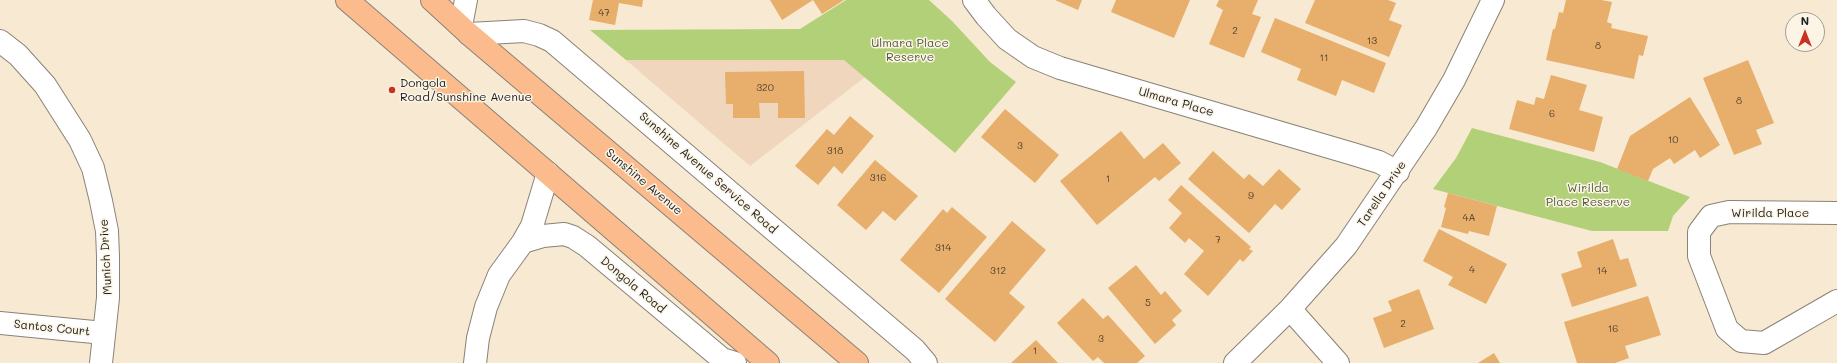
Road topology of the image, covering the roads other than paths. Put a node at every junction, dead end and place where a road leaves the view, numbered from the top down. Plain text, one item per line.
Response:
1 (347, 0) edge
2 (432, 0) edge
3 (466, 0) edge
4 (974, 0) edge
5 (1493, 0) edge
6 (465, 30) junction
7 (0, 40) edge
8 (1398, 172) junction
9 (548, 173) junction
10 (1837, 213) edge
11 (523, 242) junction
12 (1837, 301) edge
13 (1290, 309) junction
14 (0, 322) edge
15 (104, 333) junction
16 (845, 359) edge
17 (101, 363) edge
18 (475, 363) edge
19 (735, 363) edge
20 (768, 363) edge
21 (926, 363) edge
22 (1235, 363) edge
23 (1338, 363) edge

1 - 9 main road
2 - 6 main road, Sunshine Avenue
3 - 6 street
4 - 8 street, Ulmara Place
5 - 8 street, Tarella Drive
6 - 16 main road, Sunshine Avenue
6 - 21 street, Sunshine Avenue Service Road
7 - 15 street, Munich Drive
8 - 13 street, Tarella Drive
9 - 11 street
9 - 20 main road
10 - 12 street, Wirilda Place
11 - 18 street
11 - 19 street, Dongola Road
13 - 22 street, Tarella Drive
13 - 23 street
14 - 15 street, Santos Court
15 - 17 street, Munich Drive

